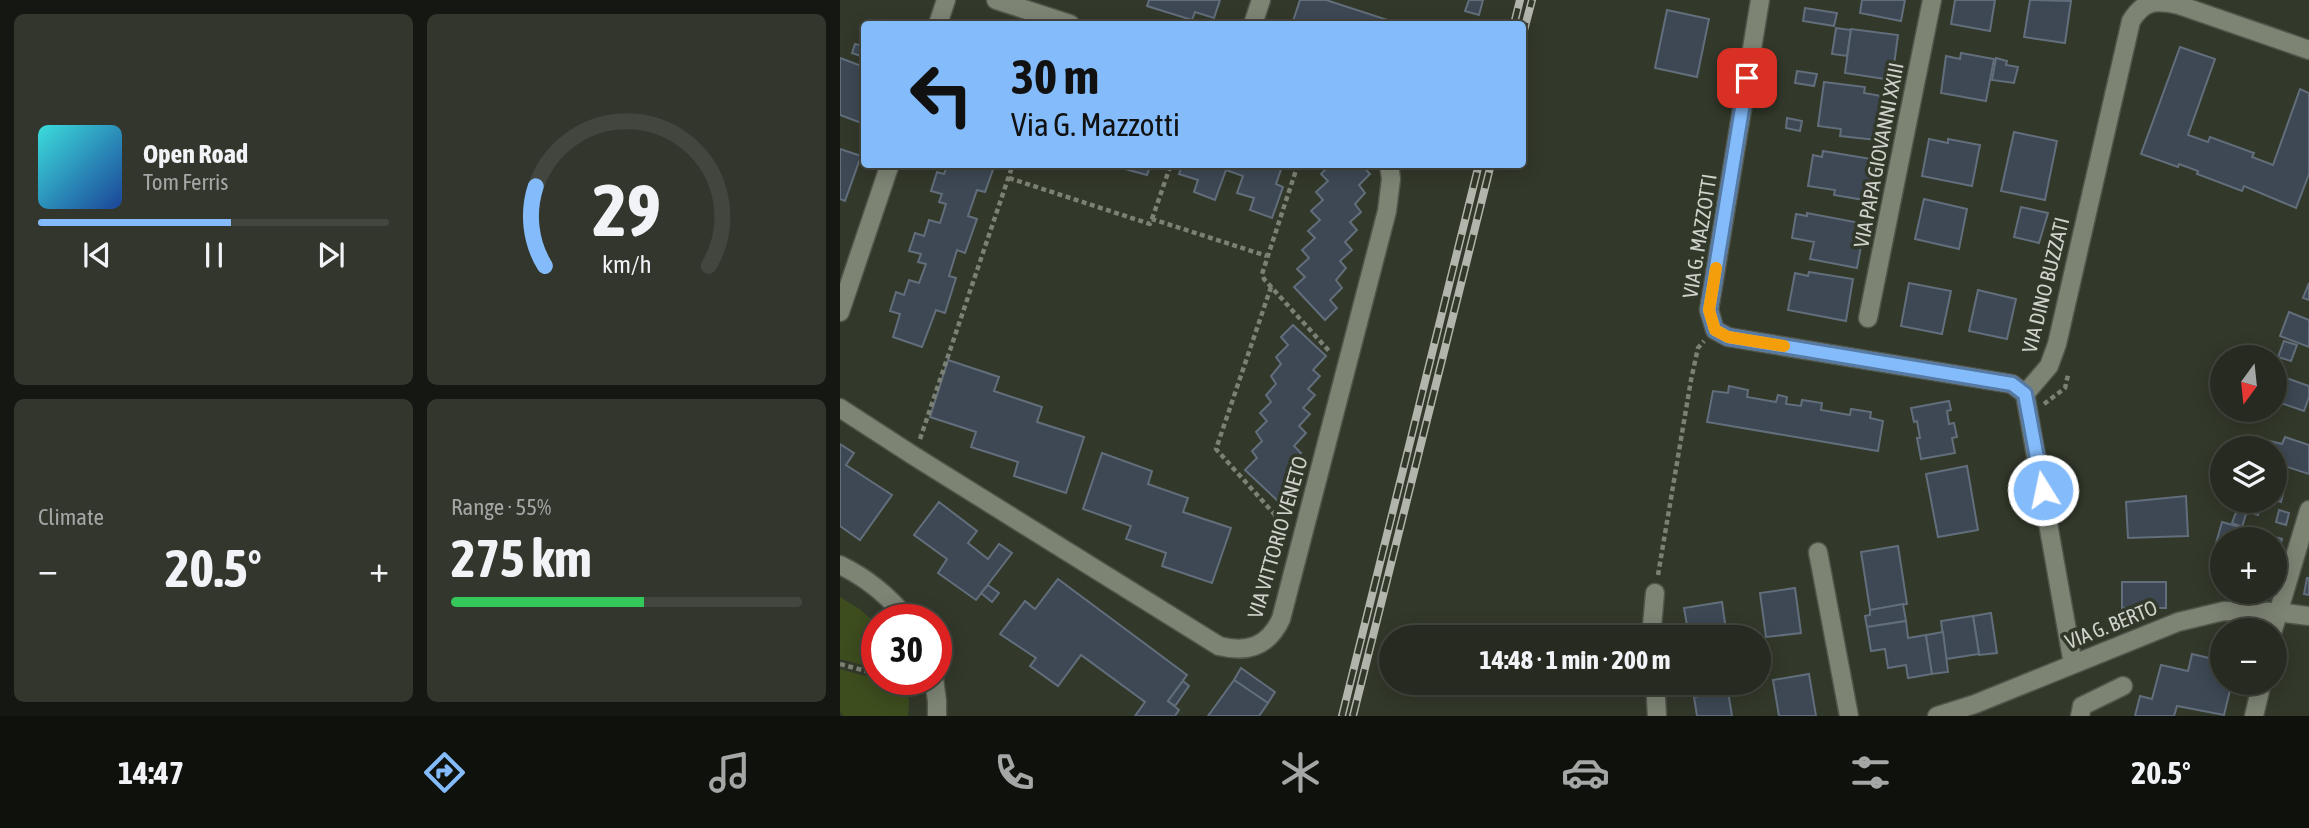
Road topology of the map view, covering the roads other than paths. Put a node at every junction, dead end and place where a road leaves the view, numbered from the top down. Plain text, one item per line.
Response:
1 (946, 0) edge
2 (996, 0) edge
3 (1261, 0) edge
4 (1760, 0) edge
5 (1932, 0) edge
6 (2145, 2) edge
7 (939, 21) edge
8 (1061, 21) edge
9 (1254, 21) edge
10 (2309, 50) edge
11 (889, 168) edge
12 (1390, 168) edge
13 (840, 312) edge
14 (1868, 318) dead end
15 (2025, 394) junction
16 (840, 408) edge
17 (2309, 510) edge
18 (1818, 552) dead end
19 (840, 565) edge
20 (1655, 593) road end
21 (896, 604) edge
22 (2309, 616) edge
23 (2260, 618) edge
24 (2276, 618) edge
25 (2287, 619) edge
26 (1652, 625) edge
27 (2073, 664) junction
28 (2123, 686) dead end
29 (936, 695) edge
30 (1656, 695) edge
31 (2259, 695) edge
32 (1974, 710) edge
33 (937, 716) edge
34 (1657, 716) edge
35 (1849, 716) edge
36 (1937, 716) edge
37 (2080, 716) edge
38 (2254, 716) edge

1 - 7 street
2 - 8 street
3 - 9 street
4 - 15 street, VIA G. MAZZOTTI
5 - 14 street, VIA PAPA GIOVANNI XXIII
6 - 10 street
6 - 15 street, VIA DINO BUZZATI
11 - 13 street
12 - 16 street, VIA VITTORIO VENETO
15 - 27 street
17 - 24 street
18 - 35 street
19 - 21 street
20 - 26 street
22 - 25 street, VIA G. BERTO
23 - 27 street, VIA G. BERTO
27 - 32 street, VIA G. BERTO
28 - 37 street
29 - 33 street
30 - 34 street
31 - 38 street
32 - 36 street, VIA G. BERTO

